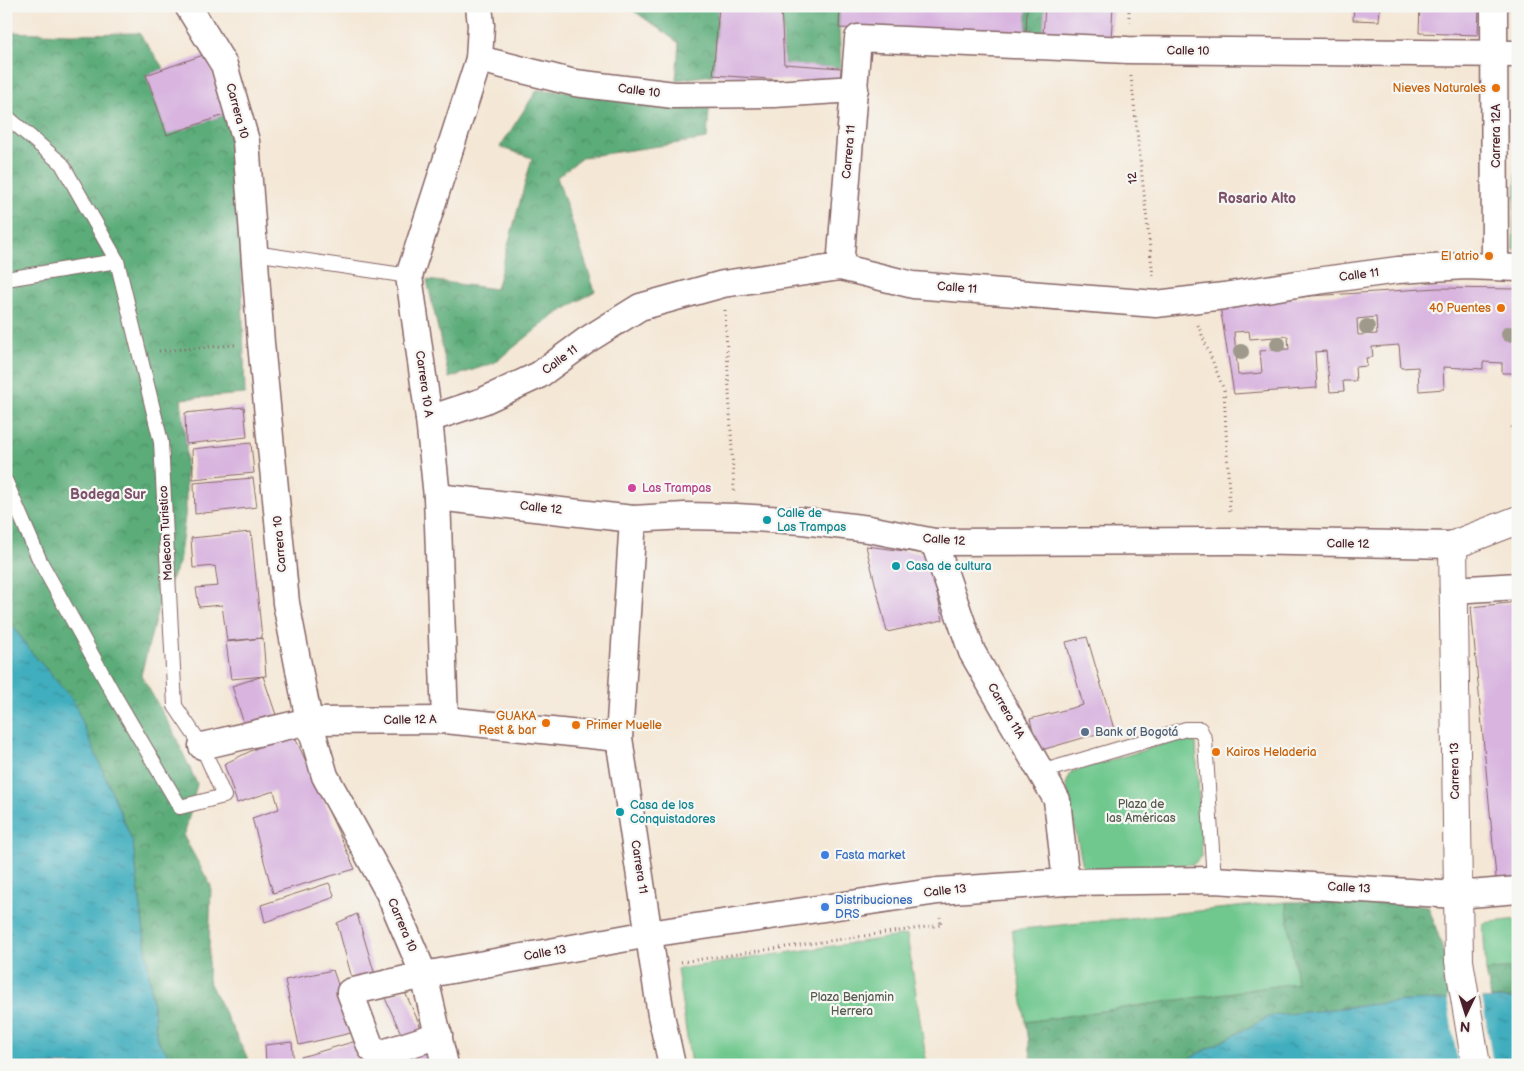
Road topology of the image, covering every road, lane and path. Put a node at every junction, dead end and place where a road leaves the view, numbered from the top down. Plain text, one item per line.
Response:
1 (188, 6) edge
2 (479, 6) edge
3 (1494, 6) edge
4 (858, 38) joint
5 (1128, 50) junction
6 (1507, 54) edge
7 (479, 59) junction
8 (855, 89) junction
9 (6, 116) edge
10 (254, 253) junction
11 (117, 261) junction
12 (840, 267) junction
13 (1507, 267) edge
14 (409, 276) junction
15 (6, 279) edge
16 (723, 284) junction
17 (1187, 301) junction
18 (1156, 304) junction
19 (261, 343) junction
20 (139, 353) junction
21 (429, 419) junction
22 (6, 482) edge
23 (438, 497) junction
24 (736, 517) junction
25 (634, 519) junction
26 (1518, 520) edge
27 (1232, 541) junction
28 (934, 542) junction
29 (1452, 546) junction
30 (1518, 586) edge
31 (1453, 590) junction
32 (445, 720) junction
33 (308, 722) junction
34 (619, 738) junction
35 (202, 746) junction
36 (1041, 772) junction
37 (1214, 880) junction
38 (1066, 882) junction
39 (1518, 890) edge
40 (938, 891) junction
41 (1457, 895) junction
42 (649, 934) junction
43 (653, 966) junction
44 (424, 975) junction
45 (439, 1035) junction
46 (445, 1065) edge
47 (672, 1065) edge
48 (1476, 1065) edge

1 - 10 street, Carrera 10
2 - 7 street
3 - 6 street, Carrera 12A
4 - 5 street, Calle 10
4 - 8 street, Carrera 11
5 - 6 street, Calle 10
5 - 18 path, 12
6 - 13 street, Carrera 12A
7 - 8 street, Calle 10
7 - 14 street, Carrera 10 A
8 - 12 street, Carrera 11
9 - 11 lane, Malecon Turistico
10 - 14 lane
10 - 19 street, Carrera 10
11 - 15 lane
11 - 20 lane, Malecon Turistico
12 - 16 street, Calle 11
12 - 18 street, Calle 11
13 - 17 street, Calle 11
14 - 21 street, Carrera 10 A
16 - 21 street, Calle 11
16 - 24 path
17 - 18 street, Calle 11
17 - 27 path
19 - 20 path
19 - 33 street, Carrera 10
20 - 35 lane, Malecon Turistico
21 - 23 street, Carrera 10 A
22 - 35 lane, Malecon Turistico
23 - 25 street, Calle 12
23 - 32 street, Carrera 10 A
24 - 25 street, Calle 12
24 - 28 street, Calle 12
25 - 34 street, Carrera 11
26 - 29 street
27 - 28 street, Calle 12
27 - 29 street, Calle 12
28 - 36 street, Carrera 11A
29 - 31 street, Carrera 13
30 - 31 street
31 - 41 street, Carrera 13
32 - 33 street, Calle 12 A
32 - 34 street, Calle 12 A
33 - 35 street, Calle 12 A
33 - 44 street, Carrera 10
34 - 42 street, Carrera 11
36 - 37 lane
36 - 38 street, Carrera 11A
37 - 38 street, Calle 13
37 - 41 street, Calle 13
38 - 40 street, Calle 13
39 - 41 street, Calle 13
40 - 42 street, Calle 13
40 - 43 path
41 - 48 street, Carrera 13
42 - 43 street, Carrera 11
42 - 44 street, Calle 13
43 - 47 street, Carrera 11
44 - 45 street, Carrera 10
44 - 45 street, Calle 13
45 - 46 street, Carrera 10

